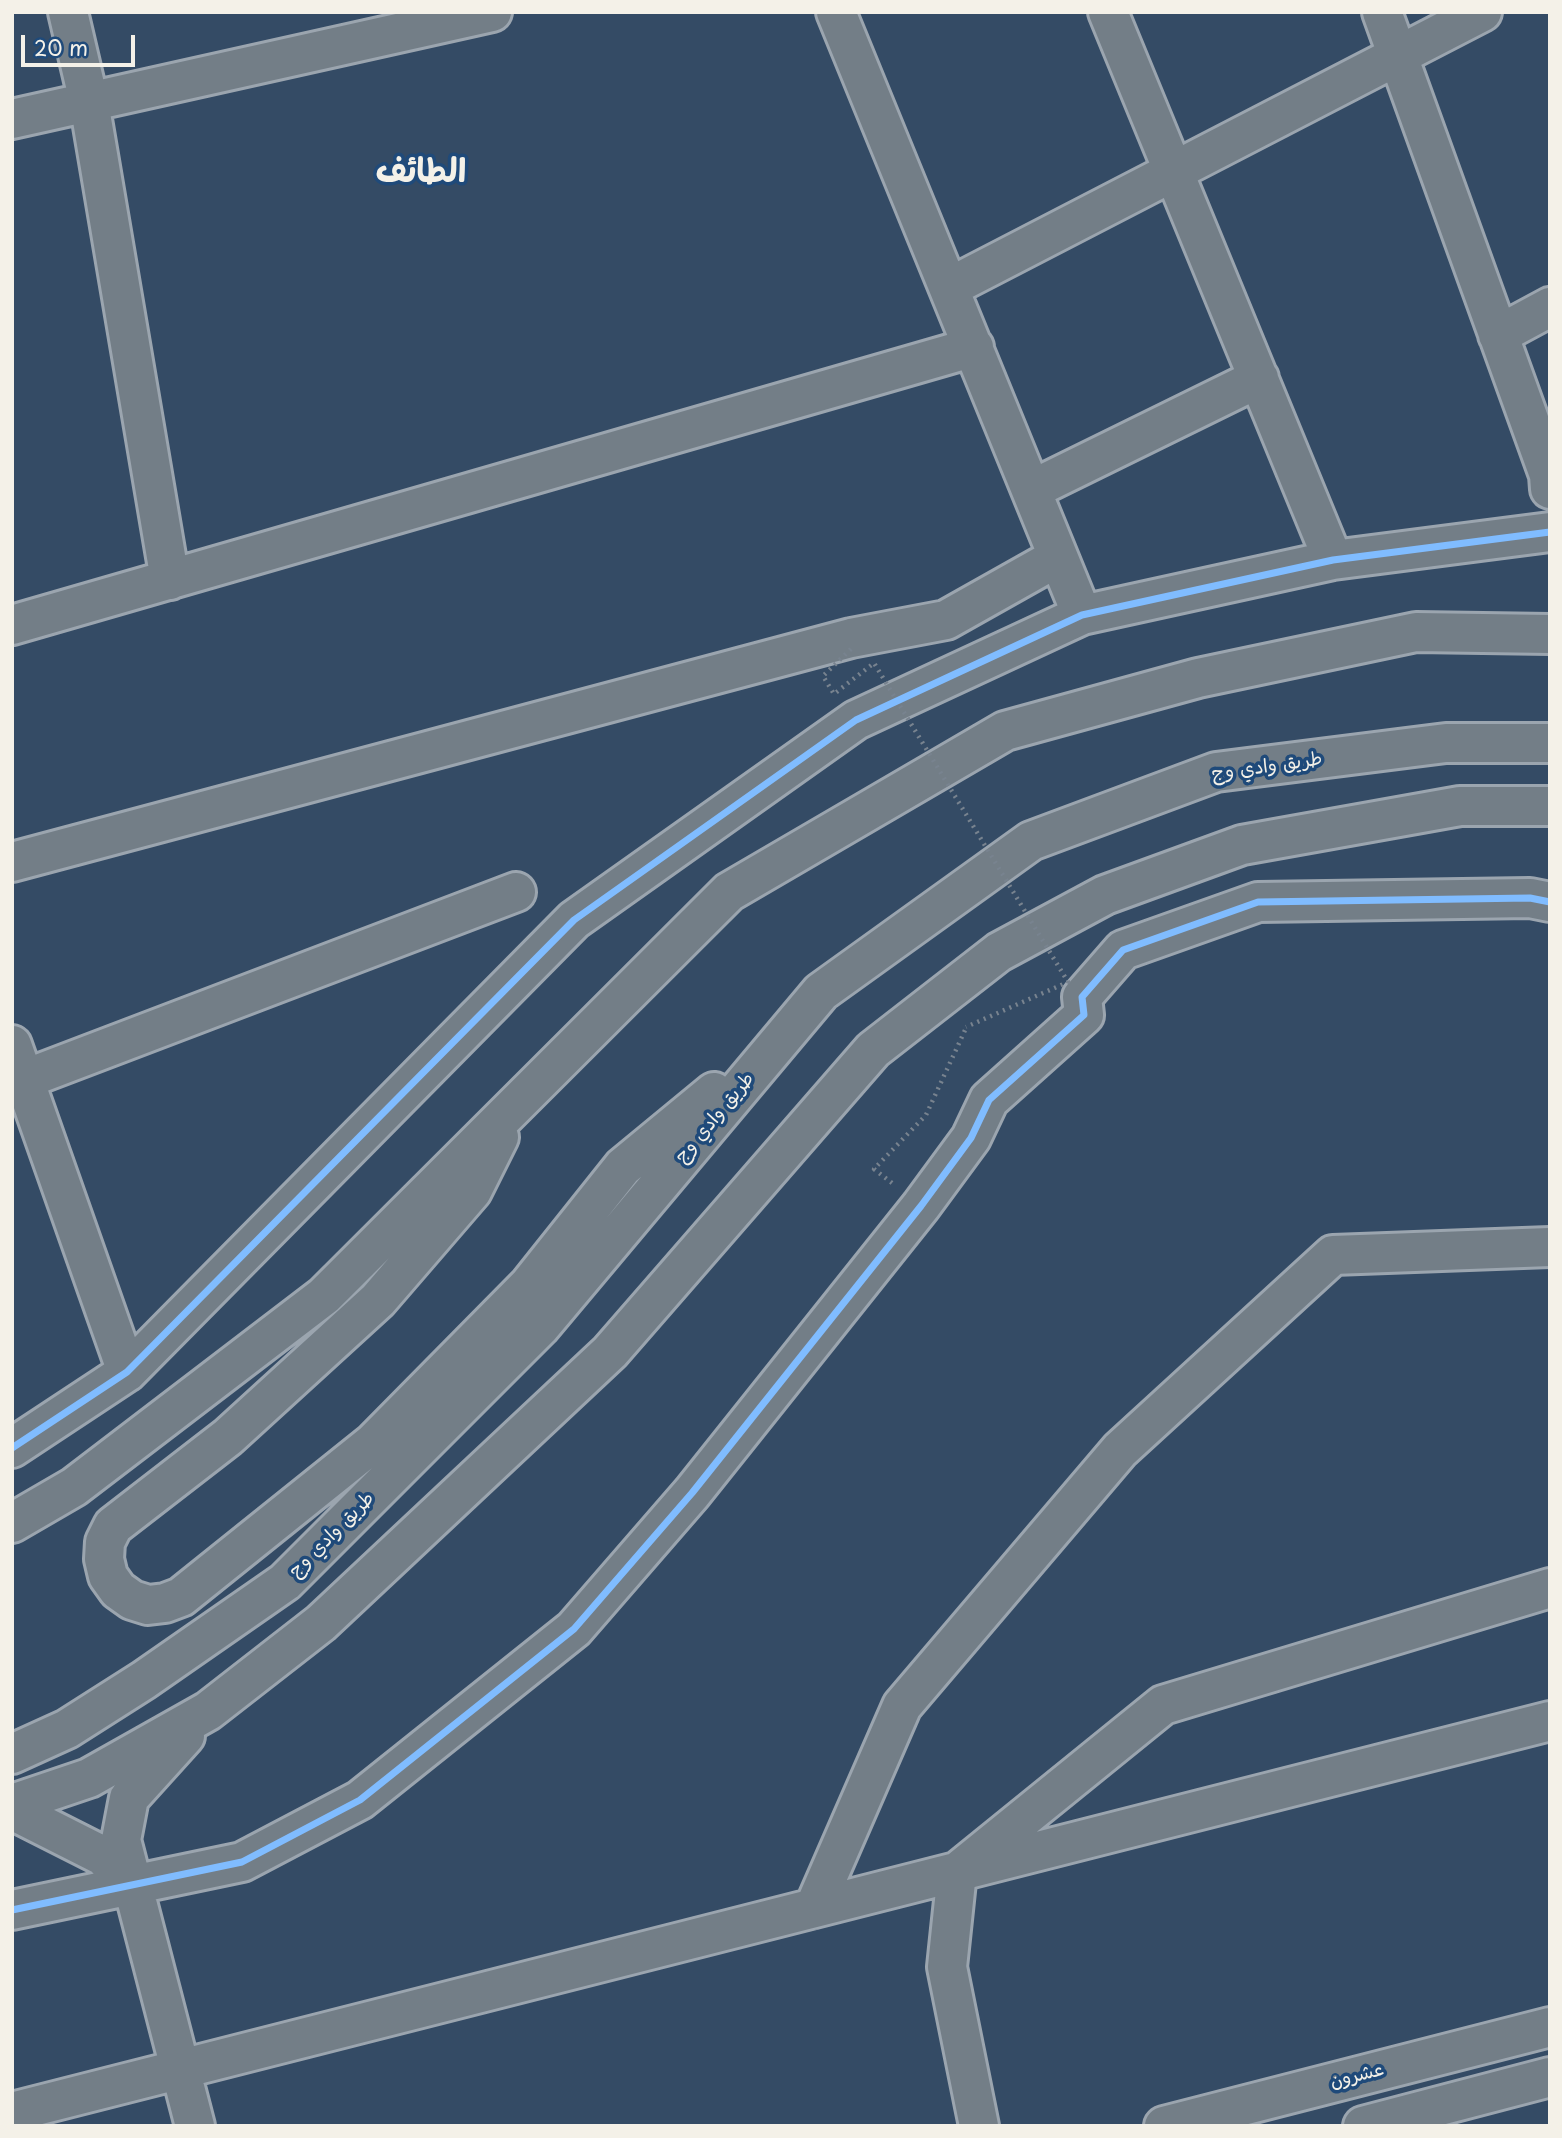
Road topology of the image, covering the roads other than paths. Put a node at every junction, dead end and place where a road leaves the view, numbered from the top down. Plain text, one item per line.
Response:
1 (68, 12) edge
2 (492, 12) edge
3 (836, 12) edge
4 (1108, 12) edge
5 (1382, 12) edge
6 (1482, 12) edge
7 (1397, 55) junction
8 (89, 102) junction
9 (12, 119) edge
10 (1173, 172) junction
11 (950, 288) junction
12 (1550, 307) edge
13 (1498, 335) junction
14 (974, 347) junction
15 (1259, 378) junction
16 (1031, 489) junction
17 (1550, 489) edge
18 (1550, 532) edge
19 (1058, 557) junction
20 (1333, 560) junction
21 (170, 580) junction
22 (1082, 615) junction
23 (12, 625) edge
24 (1550, 634) edge
25 (1550, 743) edge
26 (1550, 806) edge
27 (12, 862) edge
28 (516, 892) dead end
29 (1550, 902) edge
30 (788, 1031) junction
31 (16, 1069) edge
32 (514, 1107) junction
33 (1550, 1247) edge
34 (127, 1372) junction
35 (12, 1448) edge
36 (12, 1523) edge
37 (1550, 1588) edge
38 (208, 1711) junction
39 (1550, 1721) edge
40 (12, 1754) edge
41 (12, 1804) edge
42 (12, 1810) edge
43 (957, 1872) junction
44 (133, 1887) junction
45 (814, 1908) junction
46 (12, 1910) edge
47 (1550, 2027) edge
48 (180, 2069) junction
49 (1550, 2077) edge
50 (12, 2112) edge
51 (195, 2126) edge
52 (979, 2126) edge
53 (1164, 2126) edge
54 (1363, 2126) edge

1 - 8 street
2 - 8 street
3 - 11 street
4 - 10 street
5 - 7 street
6 - 7 street
7 - 10 street
7 - 13 street
8 - 9 street
8 - 21 street
10 - 11 street
10 - 15 street
11 - 14 street
12 - 13 street
13 - 17 street
14 - 16 street
14 - 21 street
15 - 16 street
15 - 20 street
16 - 19 street
18 - 20 street
19 - 22 street
19 - 27 street
20 - 22 street
21 - 23 street
22 - 34 street
24 - 32 street
25 - 30 street, طريق وادي وج
26 - 38 street
28 - 31 street
29 - 44 street
30 - 32 street
30 - 40 street, طريق وادي وج
31 - 34 street
32 - 36 street
33 - 45 street
34 - 35 street
37 - 43 street
38 - 41 street
38 - 44 street
39 - 43 street
42 - 44 street
43 - 45 street
43 - 52 street
44 - 46 street
44 - 48 street
45 - 48 street
47 - 53 street, عشرون
48 - 50 street
48 - 51 street
49 - 54 street

